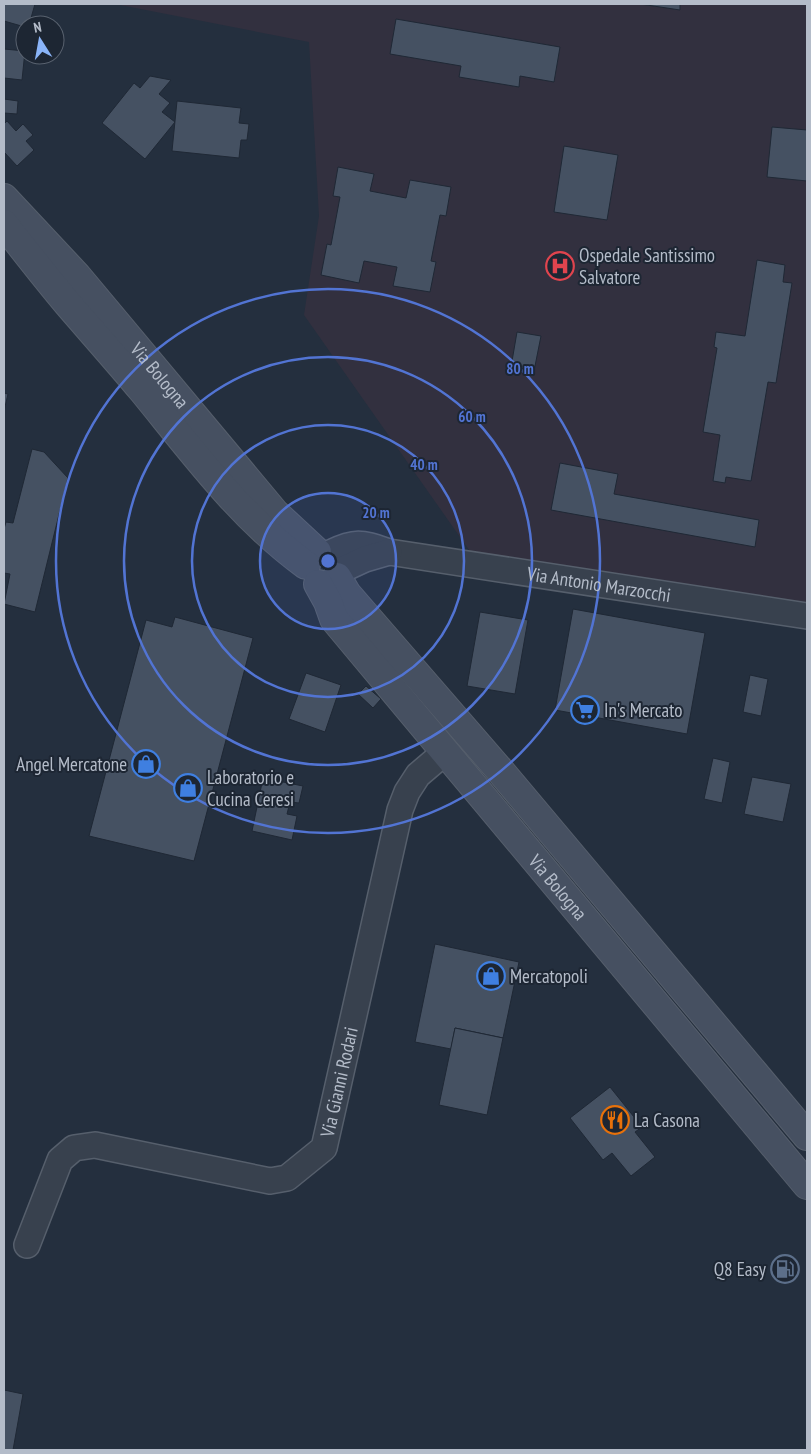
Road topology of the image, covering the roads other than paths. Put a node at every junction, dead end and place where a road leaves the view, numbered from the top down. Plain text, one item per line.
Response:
1 (4, 198) edge
2 (13, 221) edge
3 (100, 304) junction
4 (136, 383) junction
5 (324, 567) junction
6 (807, 616) edge
7 (445, 752) junction
8 (807, 1136) edge
9 (807, 1185) edge
10 (27, 1244) dead end

1 - 2 main road, Via Bologna
2 - 3 main road, Via Bologna
2 - 4 main road, Via Bologna
3 - 4 street
3 - 5 main road, Via Bologna
4 - 5 main road, Via Bologna
5 - 6 street, Via Antonio Marzocchi
5 - 7 main road, Via Bologna
5 - 8 main road, Via Bologna
7 - 9 main road, Via Bologna
7 - 10 street, Via Gianni Rodari

